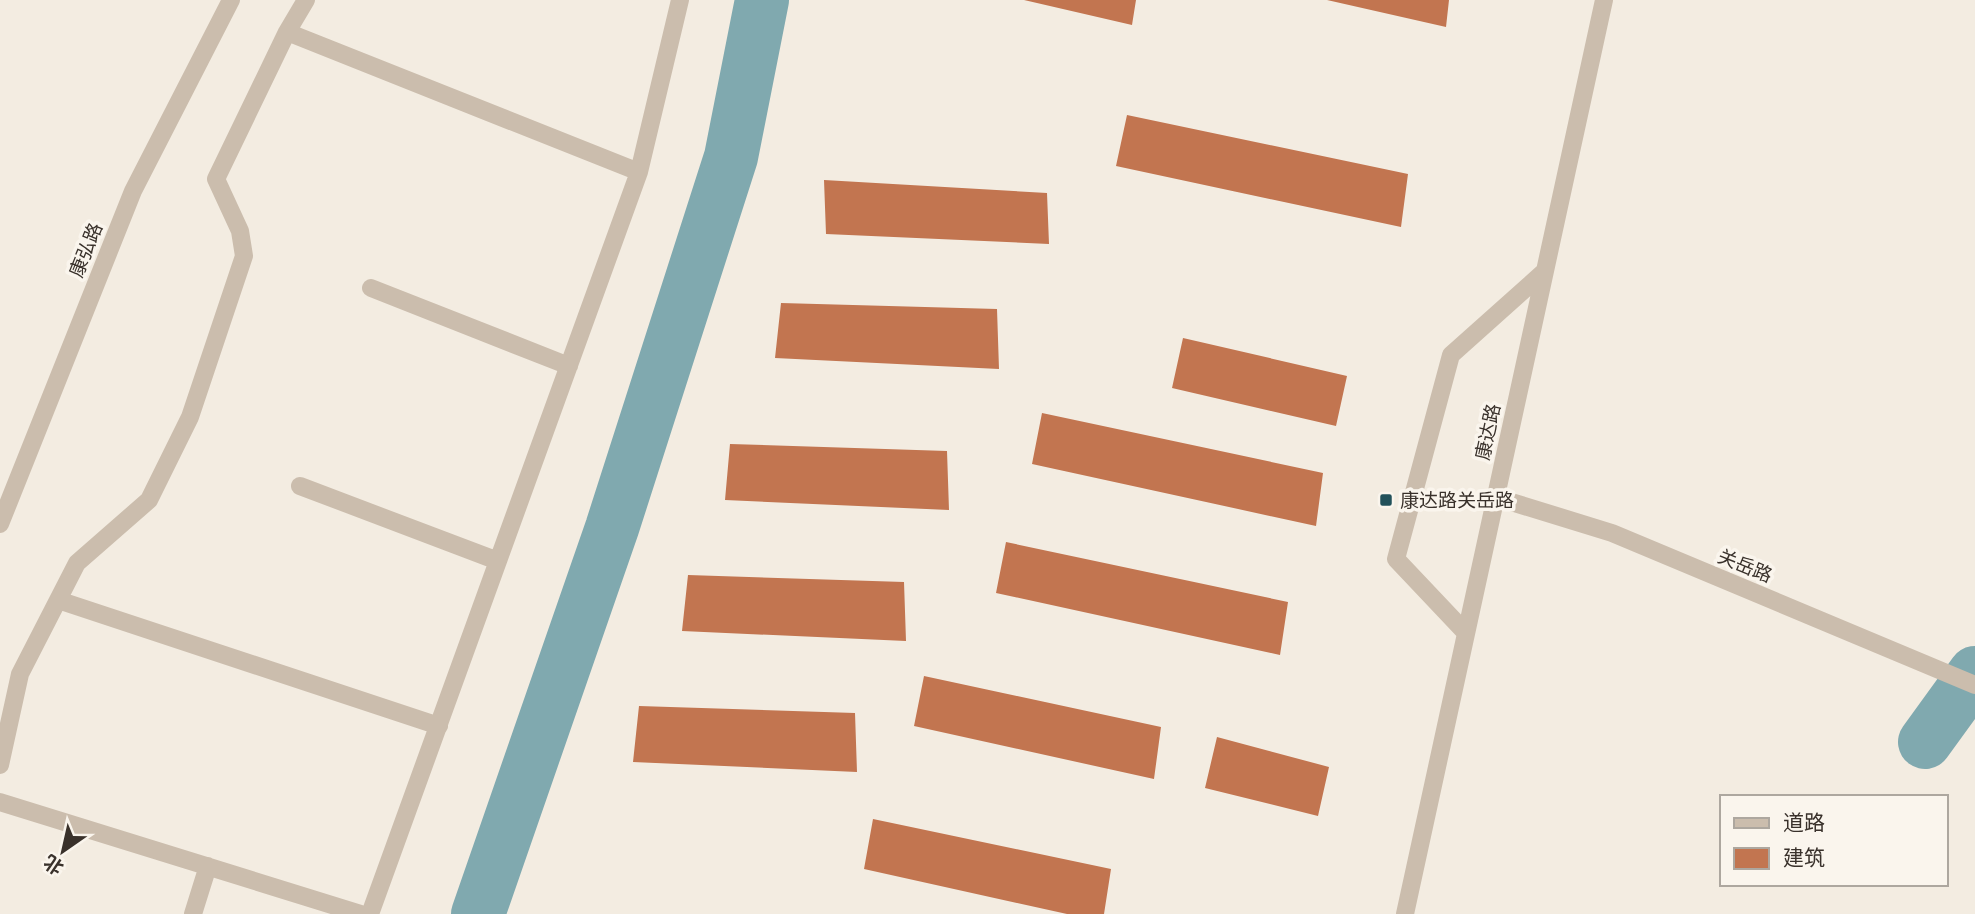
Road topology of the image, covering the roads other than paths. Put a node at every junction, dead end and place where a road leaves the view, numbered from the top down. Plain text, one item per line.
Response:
1 (231, 0) edge
2 (306, 0) edge
3 (680, 0) edge
4 (1604, 0) edge
5 (287, 32) junction
6 (639, 172) junction
7 (1545, 271) junction
8 (371, 288) dead end
9 (569, 366) junction
10 (300, 486) dead end
11 (1495, 497) junction
12 (0, 524) edge
13 (498, 561) junction
14 (58, 600) junction
15 (1466, 633) junction
16 (1975, 685) edge
17 (439, 726) junction
18 (0, 765) edge
19 (0, 802) edge
20 (208, 866) junction
21 (193, 914) edge
22 (361, 914) edge
23 (370, 914) edge
24 (1405, 914) edge

1 - 12 street, 康弘路
2 - 5 street
3 - 6 street
4 - 7 street, 康达路
5 - 6 street
5 - 14 street
6 - 9 street
7 - 11 street, 康达路
7 - 15 street
8 - 9 street
9 - 13 street
10 - 13 street
11 - 15 street, 康达路
11 - 16 street, 关岳路
13 - 17 street
14 - 17 street
14 - 18 street
15 - 24 street, 康达路
17 - 23 street
19 - 20 street
20 - 21 street
20 - 22 street

